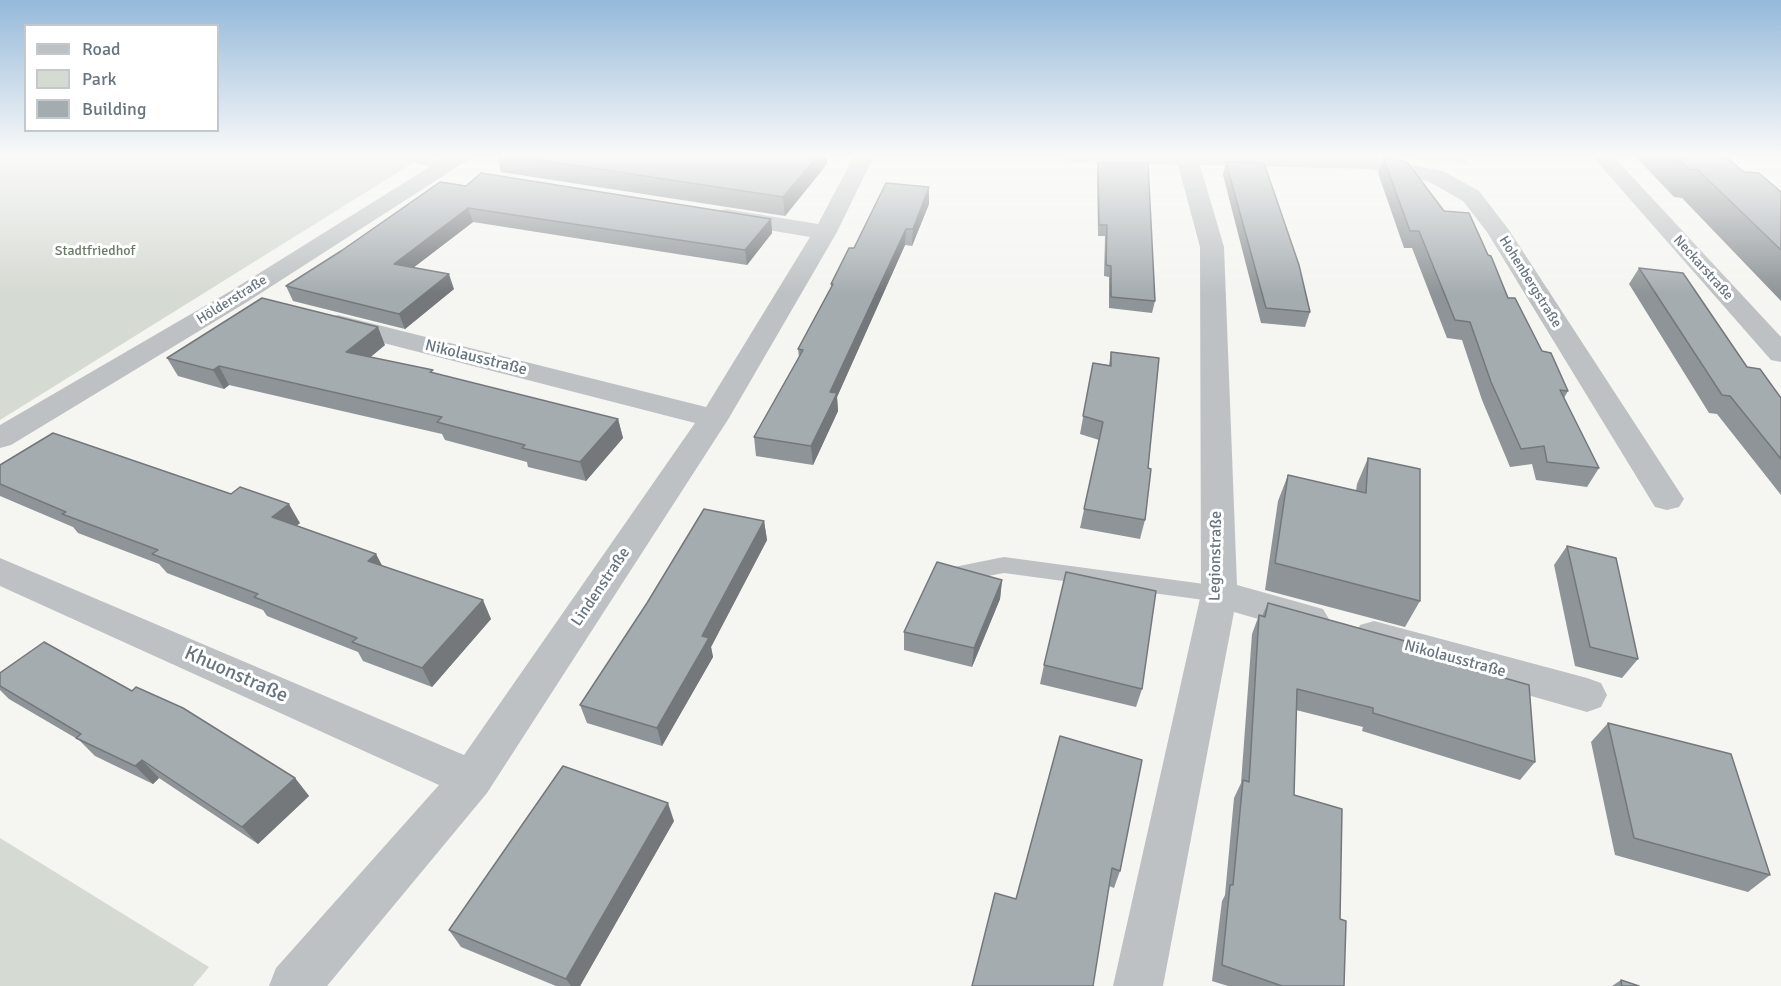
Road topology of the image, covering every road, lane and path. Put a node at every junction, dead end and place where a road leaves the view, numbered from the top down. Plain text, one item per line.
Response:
1 (394, 202) edge
2 (840, 202) edge
3 (1199, 202) edge
4 (1476, 202) edge
5 (1644, 202) edge
6 (707, 213) edge
7 (825, 232) junction
8 (237, 297) junction
9 (272, 306) edge
10 (319, 318) edge
11 (1781, 354) edge
12 (714, 418) junction
13 (0, 438) edge
14 (1667, 499) dead end
15 (0, 571) edge
16 (962, 573) edge
17 (1219, 594) junction
18 (1587, 695) dead end
19 (472, 779) junction
20 (294, 986) edge
21 (1138, 986) edge

1 - 8 street, Hölderstraße
2 - 7 street, Lindenstraße
3 - 17 street, Legionstraße
4 - 14 street, Hohenbergstraße
5 - 11 street, Neckarstraße
6 - 7 street
7 - 12 street, Lindenstraße
8 - 9 street
8 - 13 street, Hölderstraße
10 - 12 street, Nikolausstraße
12 - 19 street, Lindenstraße
15 - 19 street, Khuonstraße
16 - 17 lane
17 - 18 street, Nikolausstraße
17 - 21 street, Legionstraße
19 - 20 street, Lindenstraße

